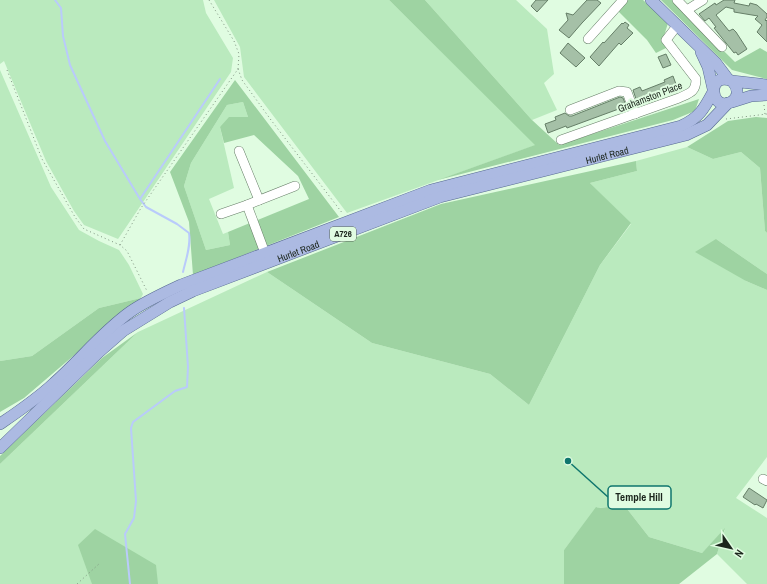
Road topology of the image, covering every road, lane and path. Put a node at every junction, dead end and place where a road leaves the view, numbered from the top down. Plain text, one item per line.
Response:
1 (208, 0) edge
2 (623, 0) edge
3 (651, 0) edge
4 (677, 0) edge
5 (703, 0) edge
6 (687, 10) junction
7 (677, 26) junction
8 (588, 38) dead end
9 (695, 44) junction
10 (722, 47) dead end
11 (238, 69) junction
12 (7, 70) dead end
13 (730, 80) junction
14 (713, 91) junction
15 (766, 92) edge
16 (730, 103) junction
17 (570, 110) dead end
18 (635, 114) junction
19 (765, 115) dead end
20 (561, 140) dead end
21 (239, 151) dead end
22 (296, 186) dead end
23 (259, 200) junction
24 (247, 205) junction
25 (221, 214) dead end
26 (348, 221) junction
27 (120, 245) junction
28 (265, 252) junction
29 (151, 298) junction
30 (0, 424) edge
31 (0, 448) edge
32 (100, 563) dead end
33 (77, 584) edge

1 - 11 path
2 - 8 street
3 - 7 main road
4 - 6 street
5 - 6 street
6 - 10 street
7 - 9 main road
7 - 18 street, Grahamston Place
9 - 13 main road
9 - 14 main road
11 - 26 path
11 - 27 path
12 - 27 path
13 - 14 main road
13 - 15 main road
13 - 16 main road
14 - 16 main road
14 - 26 main road, Hurlet Road / A726
15 - 16 main road, Hurlet Road / A726
15 - 19 path
16 - 31 main road, Hurlet Road / A726
17 - 18 street
18 - 20 street, Grahamston Place
21 - 23 street
22 - 23 street
23 - 24 street
24 - 25 street
24 - 28 street
26 - 28 main road, Hurlet Road / A726
27 - 29 path
28 - 29 main road, Hurlet Road / A726
29 - 30 main road, Hurlet Road / A726
32 - 33 path

